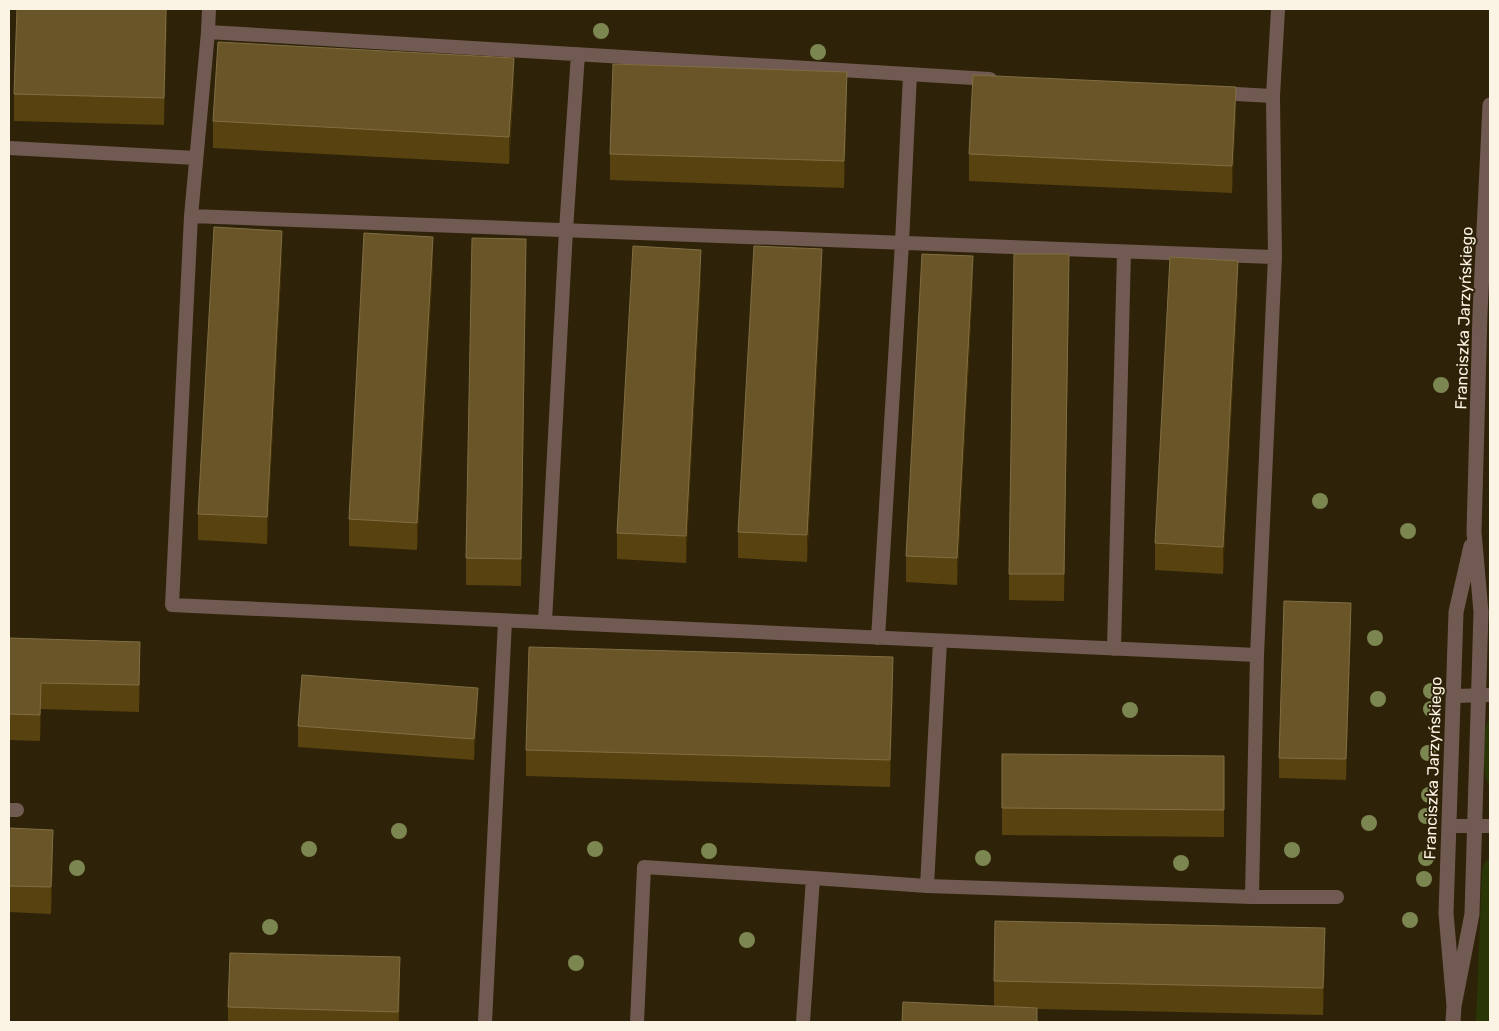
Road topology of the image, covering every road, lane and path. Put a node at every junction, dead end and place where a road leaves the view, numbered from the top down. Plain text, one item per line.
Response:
1 (208, 9) edge
2 (1278, 9) edge
3 (208, 32) junction
4 (578, 54) junction
5 (910, 74) junction
6 (1008, 80) edge
7 (1204, 92) edge
8 (1273, 96) junction
9 (1490, 105) edge
10 (9, 148) edge
11 (196, 158) junction
12 (191, 216) junction
13 (566, 230) junction
14 (902, 243) junction
15 (1124, 252) junction
16 (1275, 258) junction
17 (1485, 315) edge
18 (1474, 532) junction
19 (505, 621) junction
20 (544, 622) junction
21 (878, 638) junction
22 (940, 641) junction
23 (1114, 648) junction
24 (1257, 655) junction
25 (1485, 695) edge
26 (1454, 696) junction
27 (1449, 826) junction
28 (1475, 826) junction
29 (1490, 826) edge
30 (812, 878) junction
31 (927, 886) junction
32 (1252, 897) junction
33 (1336, 897) dead end
34 (1454, 1006) junction
35 (485, 1022) edge
36 (636, 1022) edge
37 (803, 1022) edge
38 (1454, 1022) edge

1 - 3 lane
2 - 8 lane
3 - 4 lane
3 - 11 lane
4 - 5 lane
4 - 13 lane
5 - 6 lane
5 - 14 lane
7 - 8 lane
8 - 16 lane
9 - 17 street, Franciszka Jarzyńskiego
10 - 11 lane
11 - 12 lane
12 - 13 lane
12 - 19 lane
13 - 14 lane
13 - 20 lane
14 - 15 lane
14 - 21 lane
15 - 16 lane
15 - 23 lane
16 - 24 lane
17 - 18 street, Franciszka Jarzyńskiego
18 - 25 street, Franciszka Jarzyńskiego
18 - 26 street, Franciszka Jarzyńskiego
19 - 20 lane
19 - 35 lane
20 - 21 lane
21 - 22 lane
22 - 23 lane
22 - 31 lane
23 - 24 lane
24 - 32 lane
25 - 26 lane
25 - 28 street, Franciszka Jarzyńskiego
26 - 27 street, Franciszka Jarzyńskiego
27 - 28 lane
27 - 34 street, Franciszka Jarzyńskiego
28 - 29 lane
28 - 34 street, Franciszka Jarzyńskiego
30 - 31 lane
30 - 36 lane
30 - 37 lane
31 - 32 lane
32 - 33 lane
34 - 38 street, Franciszka Jarzyńskiego

